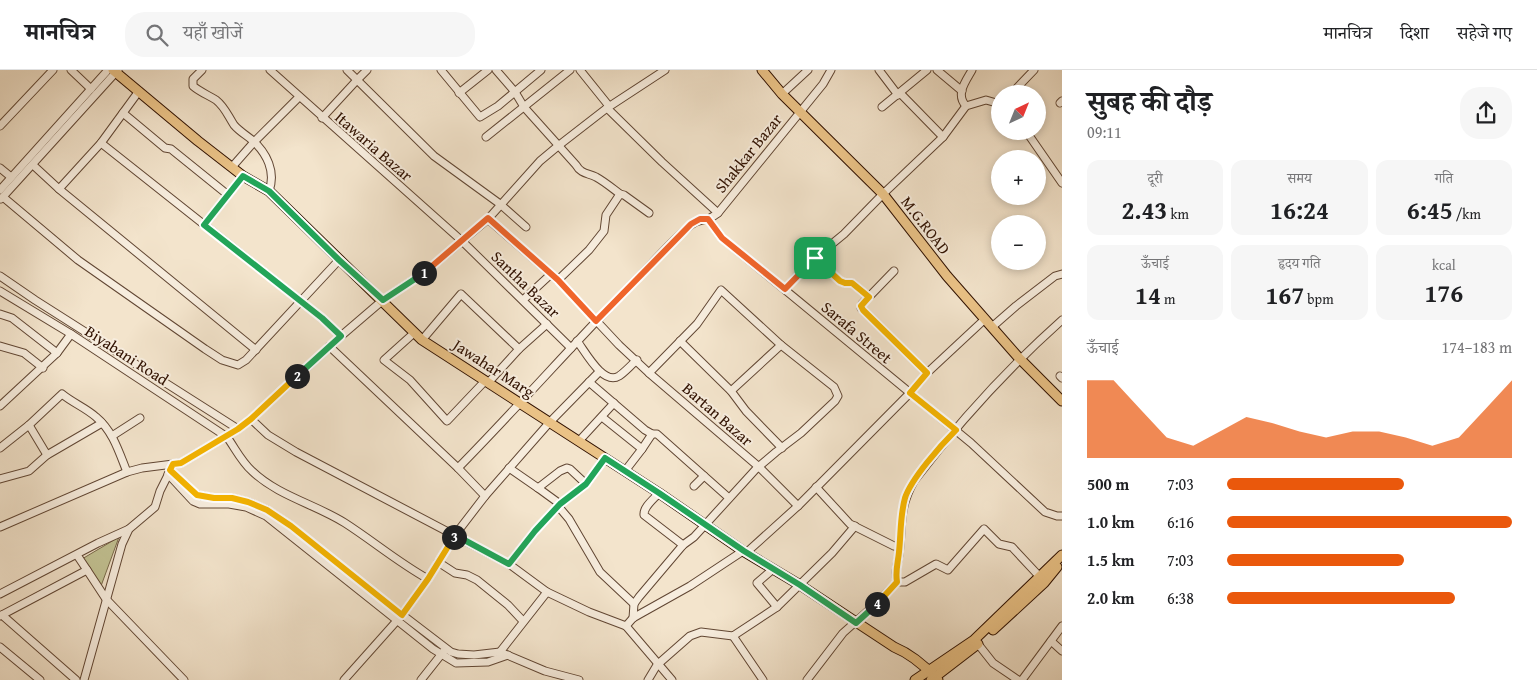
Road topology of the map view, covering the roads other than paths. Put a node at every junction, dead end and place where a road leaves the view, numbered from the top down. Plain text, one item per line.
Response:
1 (53, 70) edge
2 (70, 70) edge
3 (202, 70) edge
4 (270, 70) edge
5 (347, 70) edge
6 (367, 70) edge
7 (441, 70) edge
8 (488, 70) edge
9 (496, 70) edge
10 (541, 70) edge
11 (570, 70) edge
12 (580, 70) edge
13 (664, 70) edge
14 (762, 70) edge
15 (808, 70) edge
16 (830, 70) edge
17 (879, 70) edge
18 (926, 70) edge
19 (937, 70) edge
20 (972, 70) edge
21 (1034, 70) edge
22 (114, 71) edge
23 (357, 80) junction
24 (1020, 85) edge
25 (91, 89) junction
26 (139, 90) junction
27 (962, 91) junction
28 (515, 92) junction
29 (459, 93) junction
30 (782, 94) junction
31 (899, 94) junction
32 (299, 98) junction
33 (991, 101) edge
34 (966, 106) junction
35 (524, 107) junction
36 (608, 107) junction
37 (882, 107) dead end
38 (800, 111) junction
39 (123, 113) junction
40 (322, 118) junction
41 (2, 121) edge
42 (486, 137) dead end
43 (943, 137) junction
44 (1032, 140) edge
45 (254, 142) junction
46 (101, 143) junction
47 (558, 146) junction
48 (33, 165) junction
49 (232, 167) junction
50 (0, 168) edge
51 (243, 176) junction
52 (11, 177) junction
53 (1062, 183) edge
54 (59, 189) junction
55 (0, 190) edge
56 (269, 191) junction
57 (620, 194) junction
58 (882, 194) junction
59 (228, 195) junction
60 (1, 199) edge
61 (500, 204) junction
62 (649, 213) dead end
63 (718, 213) junction
64 (488, 218) junction
65 (708, 219) junction
66 (204, 225) junction
67 (526, 227) dead end
68 (462, 241) junction
69 (815, 258) junction
70 (339, 260) junction
71 (894, 271) dead end
72 (550, 274) junction
73 (1062, 274) edge
74 (0, 276) edge
75 (558, 280) junction
76 (785, 289) junction
77 (0, 290) edge
78 (869, 297) junction
79 (383, 300) junction
80 (523, 300) junction
81 (302, 302) junction
82 (0, 314) edge
83 (985, 319) junction
84 (1062, 320) edge
85 (596, 321) junction
86 (547, 324) junction
87 (992, 327) junction
88 (414, 332) junction
89 (71, 334) junction
90 (341, 336) junction
91 (422, 340) junction
92 (577, 341) junction
93 (680, 341) junction
94 (781, 345) junction
95 (0, 346) edge
96 (329, 346) junction
97 (571, 348) junction
98 (520, 349) junction
99 (256, 350) junction
100 (57, 354) junction
101 (1019, 358) junction
102 (637, 360) junction
103 (43, 368) junction
104 (599, 372) junction
105 (649, 373) junction
106 (927, 373) junction
107 (487, 382) junction
108 (589, 382) junction
109 (731, 391) junction
110 (910, 393) junction
111 (1062, 401) edge
112 (520, 402) junction
113 (614, 403) junction
114 (0, 406) edge
115 (602, 417) junction
116 (140, 418) dead end
117 (251, 419) junction
118 (102, 423) junction
119 (549, 423) junction
120 (28, 425) junction
121 (238, 429) junction
122 (956, 430) junction
123 (652, 434) junction
124 (112, 436) junction
125 (227, 437) junction
126 (579, 441) junction
127 (0, 448) edge
128 (642, 448) junction
129 (782, 448) junction
130 (47, 455) junction
131 (605, 458) junction
132 (759, 467) junction
133 (458, 468) junction
134 (509, 468) junction
135 (171, 469) junction
136 (625, 471) junction
137 (127, 472) junction
138 (704, 476) junction
139 (0, 479) edge
140 (586, 484) junction
141 (694, 486) dead end
142 (816, 487) junction
143 (538, 488) junction
144 (659, 493) junction
145 (485, 496) junction
146 (729, 498) junction
147 (559, 505) junction
148 (798, 506) junction
149 (1062, 516) edge
150 (705, 524) junction
151 (855, 526) junction
152 (0, 527) edge
153 (129, 529) junction
154 (455, 535) junction
155 (683, 545) junction
156 (899, 547) junction
157 (745, 552) junction
158 (77, 555) junction
159 (1062, 555) edge
160 (1062, 560) edge
161 (438, 562) junction
162 (509, 564) junction
163 (773, 569) junction
164 (87, 570) junction
165 (1040, 578) junction
166 (428, 579) junction
167 (897, 582) junction
168 (800, 585) junction
169 (547, 592) junction
170 (0, 594) edge
171 (106, 599) junction
172 (634, 604) junction
173 (777, 607) junction
174 (1, 615) edge
175 (400, 617) junction
176 (633, 618) junction
177 (523, 621) junction
178 (856, 623) junction
179 (626, 626) junction
180 (1062, 626) edge
181 (733, 636) junction
182 (1051, 641) junction
183 (978, 644) junction
184 (0, 647) edge
185 (444, 651) junction
186 (1062, 651) edge
187 (500, 652) junction
188 (508, 655) junction
189 (658, 665) junction
190 (931, 677) edge
191 (40, 680) edge
192 (76, 680) edge
193 (84, 680) edge
194 (184, 680) edge
195 (344, 680) edge
196 (421, 680) edge
197 (579, 680) edge
198 (648, 680) edge
199 (672, 680) edge
200 (763, 680) edge
201 (807, 680) edge
202 (915, 680) edge
203 (1018, 680) edge
204 (1022, 680) edge

1 - 41 street
2 - 25 street
3 - 45 street
4 - 32 street, Itawaria Bazar
5 - 23 street
6 - 23 street
7 - 29 street
8 - 29 street
9 - 28 street
10 - 28 street
11 - 35 street
12 - 36 street
13 - 36 street
14 - 30 main road, M.G.ROAD
15 - 30 street
16 - 38 street, Shakkar Bazar
17 - 31 street
18 - 31 street
19 - 27 street
20 - 27 street
21 - 24 street
22 - 25 street
22 - 26 main road, Jawahar Marg
22 - 48 street
23 - 40 street
23 - 61 street
25 - 52 street
26 - 39 street
26 - 49 main road, Jawahar Marg
27 - 34 street
28 - 29 street
28 - 35 street
30 - 38 main road, M.G.ROAD
31 - 37 street
31 - 43 street
32 - 40 street, Itawaria Bazar
32 - 45 street
33 - 34 street
34 - 43 street
35 - 42 street
35 - 47 street
36 - 47 street
36 - 63 street
38 - 58 main road, M.G.ROAD
38 - 63 street, Shakkar Bazar
39 - 46 street
39 - 59 street
40 - 68 street, Itawaria Bazar
43 - 58 street
44 - 53 street
45 - 49 street
45 - 56 street
46 - 54 street
46 - 66 street
47 - 57 street
47 - 61 street
48 - 54 street
48 - 60 street
49 - 51 main road, Jawahar Marg
50 - 52 street
51 - 56 main road, Jawahar Marg
51 - 59 street
52 - 55 street
54 - 99 street
56 - 70 main road, Jawahar Marg
57 - 62 street
57 - 75 street
58 - 69 street
58 - 83 main road, M.G.ROAD
59 - 66 street
60 - 99 street
61 - 64 street
61 - 67 street
63 - 65 street
64 - 68 street
64 - 72 street, Bartan Bazar
65 - 76 street, Sarafa Street
65 - 85 street
66 - 81 street
68 - 79 street
68 - 80 street, Santha Bazar
69 - 76 street
69 - 78 street
70 - 79 main road, Jawahar Marg
70 - 81 street
71 - 78 street
72 - 75 street, Bartan Bazar
72 - 80 street
73 - 87 street
74 - 121 street, Biyabani Road
75 - 85 street, Bartan Bazar
76 - 110 street, Sarafa Street
77 - 89 street, Biyabani Road
78 - 106 street
79 - 88 main road, Jawahar Marg
79 - 90 street
80 - 86 street, Santha Bazar
81 - 90 street
81 - 99 street
82 - 100 street
83 - 87 main road, M.G.ROAD
83 - 106 street
84 - 101 street
85 - 92 street
85 - 102 street, Bartan Bazar
86 - 97 street, Santha Bazar
86 - 98 street
87 - 101 main road, M.G.ROAD
88 - 91 main road, Jawahar Marg
88 - 107 street
89 - 100 street
89 - 125 street, Biyabani Road
90 - 96 street
91 - 98 street
91 - 107 main road, Jawahar Marg
92 - 97 street
92 - 104 street
93 - 94 street
93 - 105 street
93 - 109 street
94 - 109 street
94 - 129 street
95 - 103 street
96 - 117 street
96 - 133 street
97 - 112 street
98 - 107 street
100 - 103 street
101 - 111 main road, M.G.ROAD
101 - 122 street
102 - 104 street
102 - 105 street, Bartan Bazar
103 - 114 street
104 - 108 street
105 - 132 street, Bartan Bazar
106 - 110 street
107 - 112 main road, Jawahar Marg
108 - 113 street
108 - 119 street
109 - 129 street
110 - 122 street, Sarafa Street
110 - 142 street
112 - 119 main road, Jawahar Marg
112 - 133 street
113 - 115 street
113 - 123 street
115 - 126 street
115 - 128 street
116 - 124 street
117 - 121 street
117 - 154 street
118 - 120 street
118 - 124 street
118 - 130 street
119 - 126 main road, Jawahar Marg
119 - 134 street
120 - 127 street
120 - 130 street
121 - 125 street
122 - 149 street, Sarafa Street
122 - 156 street
123 - 128 street
123 - 138 street
124 - 137 street
125 - 135 street
125 - 166 street
126 - 131 main road, Jawahar Marg
128 - 136 street
129 - 132 street
130 - 139 street
131 - 136 main road, Jawahar Marg
131 - 140 street
132 - 146 street
132 - 148 street, Bartan Bazar
133 - 145 street
134 - 143 street
134 - 145 street
135 - 137 street
135 - 153 street
135 - 175 street
136 - 144 main road, Jawahar Marg
137 - 152 street
138 - 141 street
138 - 146 street
140 - 143 street
140 - 147 street
142 - 148 street
142 - 151 street
143 - 147 street
144 - 150 main road, Jawahar Marg
144 - 155 street
145 - 154 street
146 - 150 street
147 - 162 street
147 - 172 street
148 - 157 street
150 - 155 street
150 - 157 main road, Jawahar Marg
151 - 156 street
151 - 168 street
153 - 158 street
153 - 171 street
154 - 161 street
154 - 162 street
155 - 172 street
156 - 167 street
157 - 163 main road, Jawahar Marg
157 - 176 street
158 - 164 street
158 - 170 street
159 - 165 main road
160 - 183 main road
161 - 166 street
161 - 177 street
162 - 169 street
163 - 168 main road, Jawahar Marg
163 - 173 street
164 - 171 street
164 - 174 street
165 - 167 street
165 - 190 main road
166 - 175 street
167 - 178 street
168 - 173 street
168 - 178 main road, Jawahar Marg
169 - 177 street
169 - 179 street
171 - 193 street
171 - 194 street
172 - 176 street
173 - 181 street
174 - 192 street
175 - 185 street
175 - 195 street
176 - 179 street
177 - 187 street
178 - 190 main road, Jawahar Marg
178 - 201 street
179 - 189 street
180 - 182 street
181 - 189 street
181 - 200 street
182 - 186 street
182 - 204 street
183 - 190 main road
183 - 203 street
184 - 191 street
185 - 187 street
185 - 188 street
185 - 196 street
187 - 188 street
188 - 197 street
189 - 198 street
189 - 199 street
190 - 202 main road

